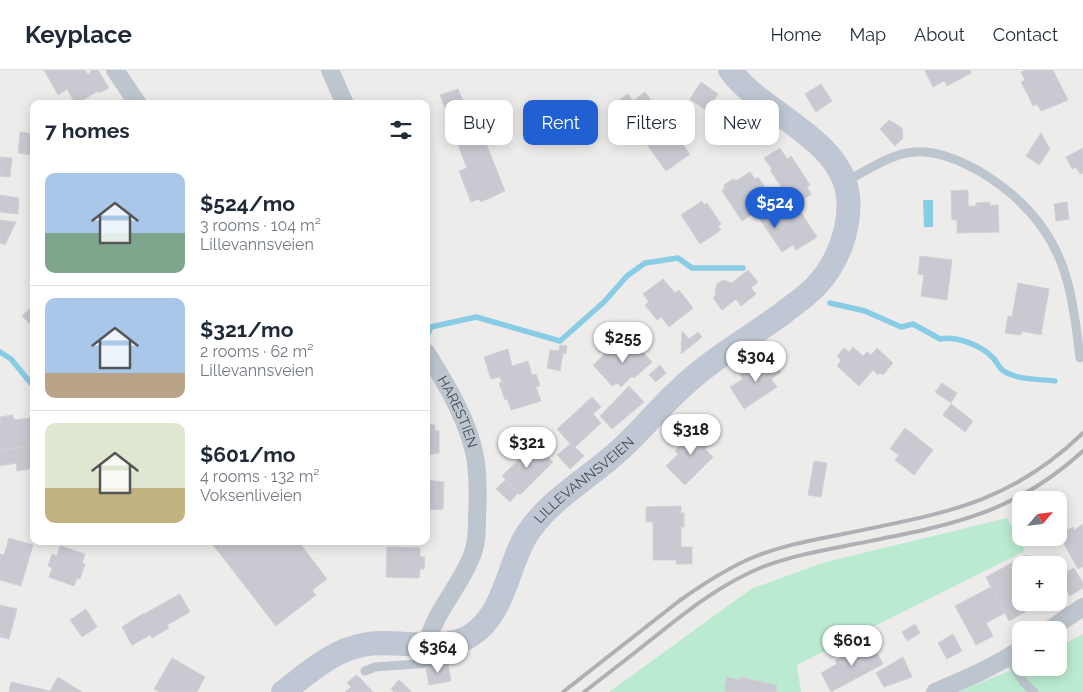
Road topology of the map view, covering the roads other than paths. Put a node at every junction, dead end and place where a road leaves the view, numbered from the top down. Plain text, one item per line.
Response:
1 (115, 70) edge
2 (330, 70) edge
3 (730, 70) edge
4 (135, 100) edge
5 (343, 100) edge
6 (844, 182) junction
7 (1080, 358) dead end
8 (430, 359) edge
9 (1083, 607) edge
10 (1062, 621) edge
11 (437, 644) junction
12 (1012, 654) edge
13 (365, 671) dead end
14 (1022, 676) edge
15 (284, 692) edge
16 (935, 692) edge
17 (1034, 692) edge

1 - 4 street
2 - 5 street
3 - 6 street, LILLEVANNSVEIEN
6 - 7 lane
6 - 11 street, LILLEVANNSVEIEN
8 - 11 street, HARESTIEN
9 - 10 street
11 - 13 lane
11 - 15 street, LILLEVANNSVEIEN
12 - 16 street
14 - 17 lane

